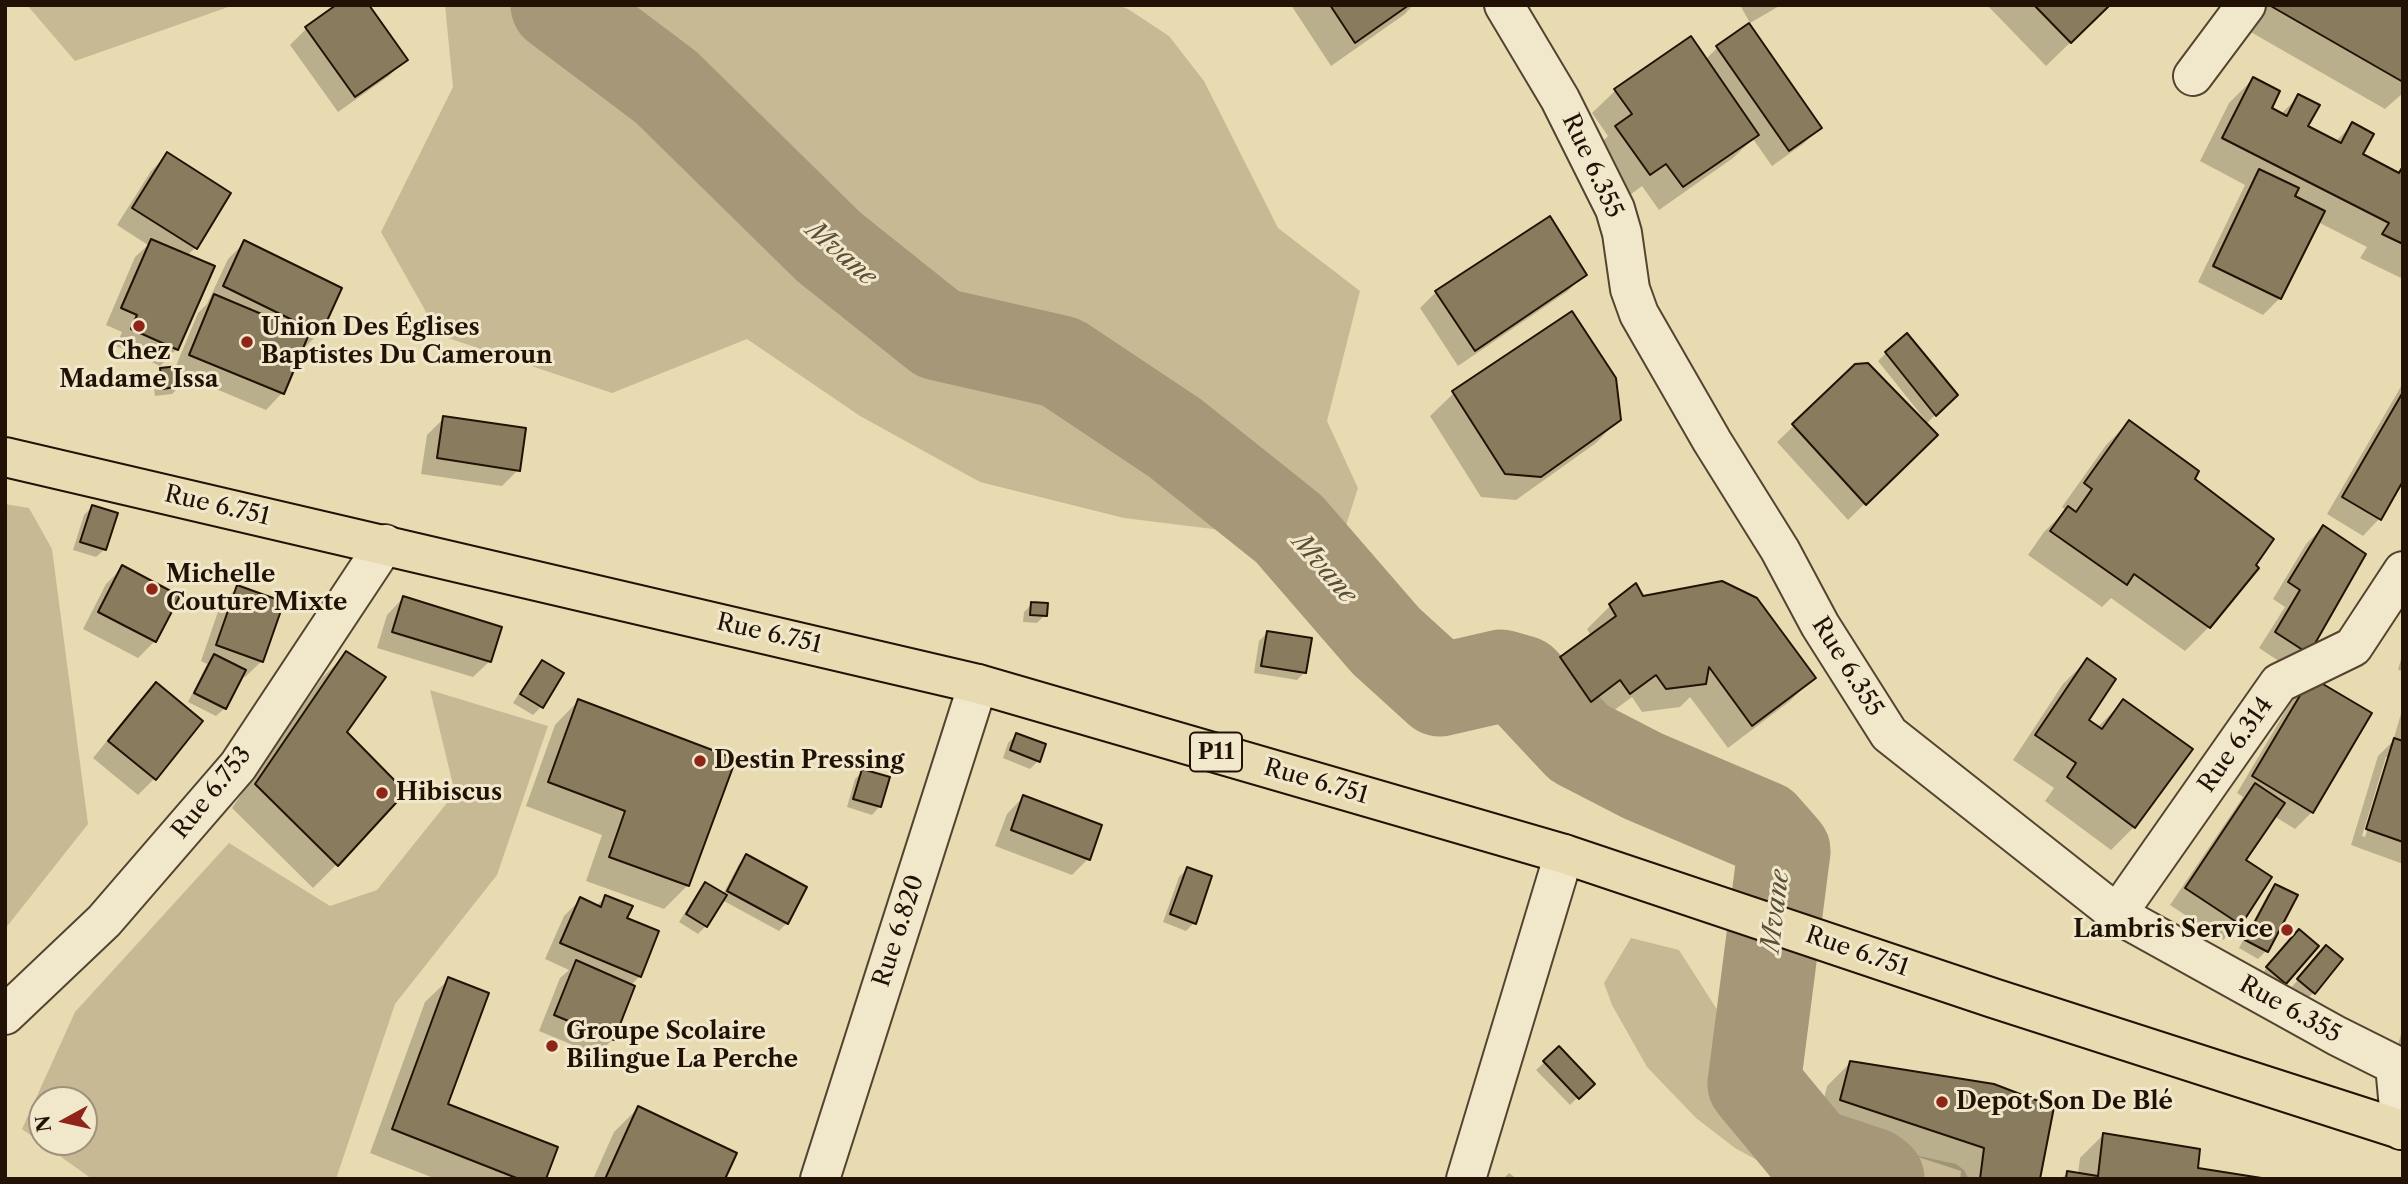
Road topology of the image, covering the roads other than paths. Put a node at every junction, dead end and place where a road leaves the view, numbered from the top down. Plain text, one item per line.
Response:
1 (1504, 5) edge
2 (2246, 5) edge
3 (2193, 76) dead end
4 (5, 457) edge
5 (385, 544) junction
6 (2403, 571) edge
7 (978, 684) junction
8 (1564, 854) junction
9 (2117, 914) junction
10 (5, 1015) edge
11 (2402, 1130) edge
12 (820, 1179) edge
13 (1466, 1179) edge

1 - 9 street, Rue 6.355
2 - 3 street
4 - 5 main road, Rue 6.751 / P11
5 - 7 main road, Rue 6.751 / P11
5 - 10 street, Rue 6.753
6 - 9 street, Rue 6.314
7 - 8 main road, Rue 6.751 / P11
7 - 12 street, Rue 6.820
8 - 11 main road, Rue 6.751 / P11
8 - 13 street
9 - 11 street, Rue 6.355

